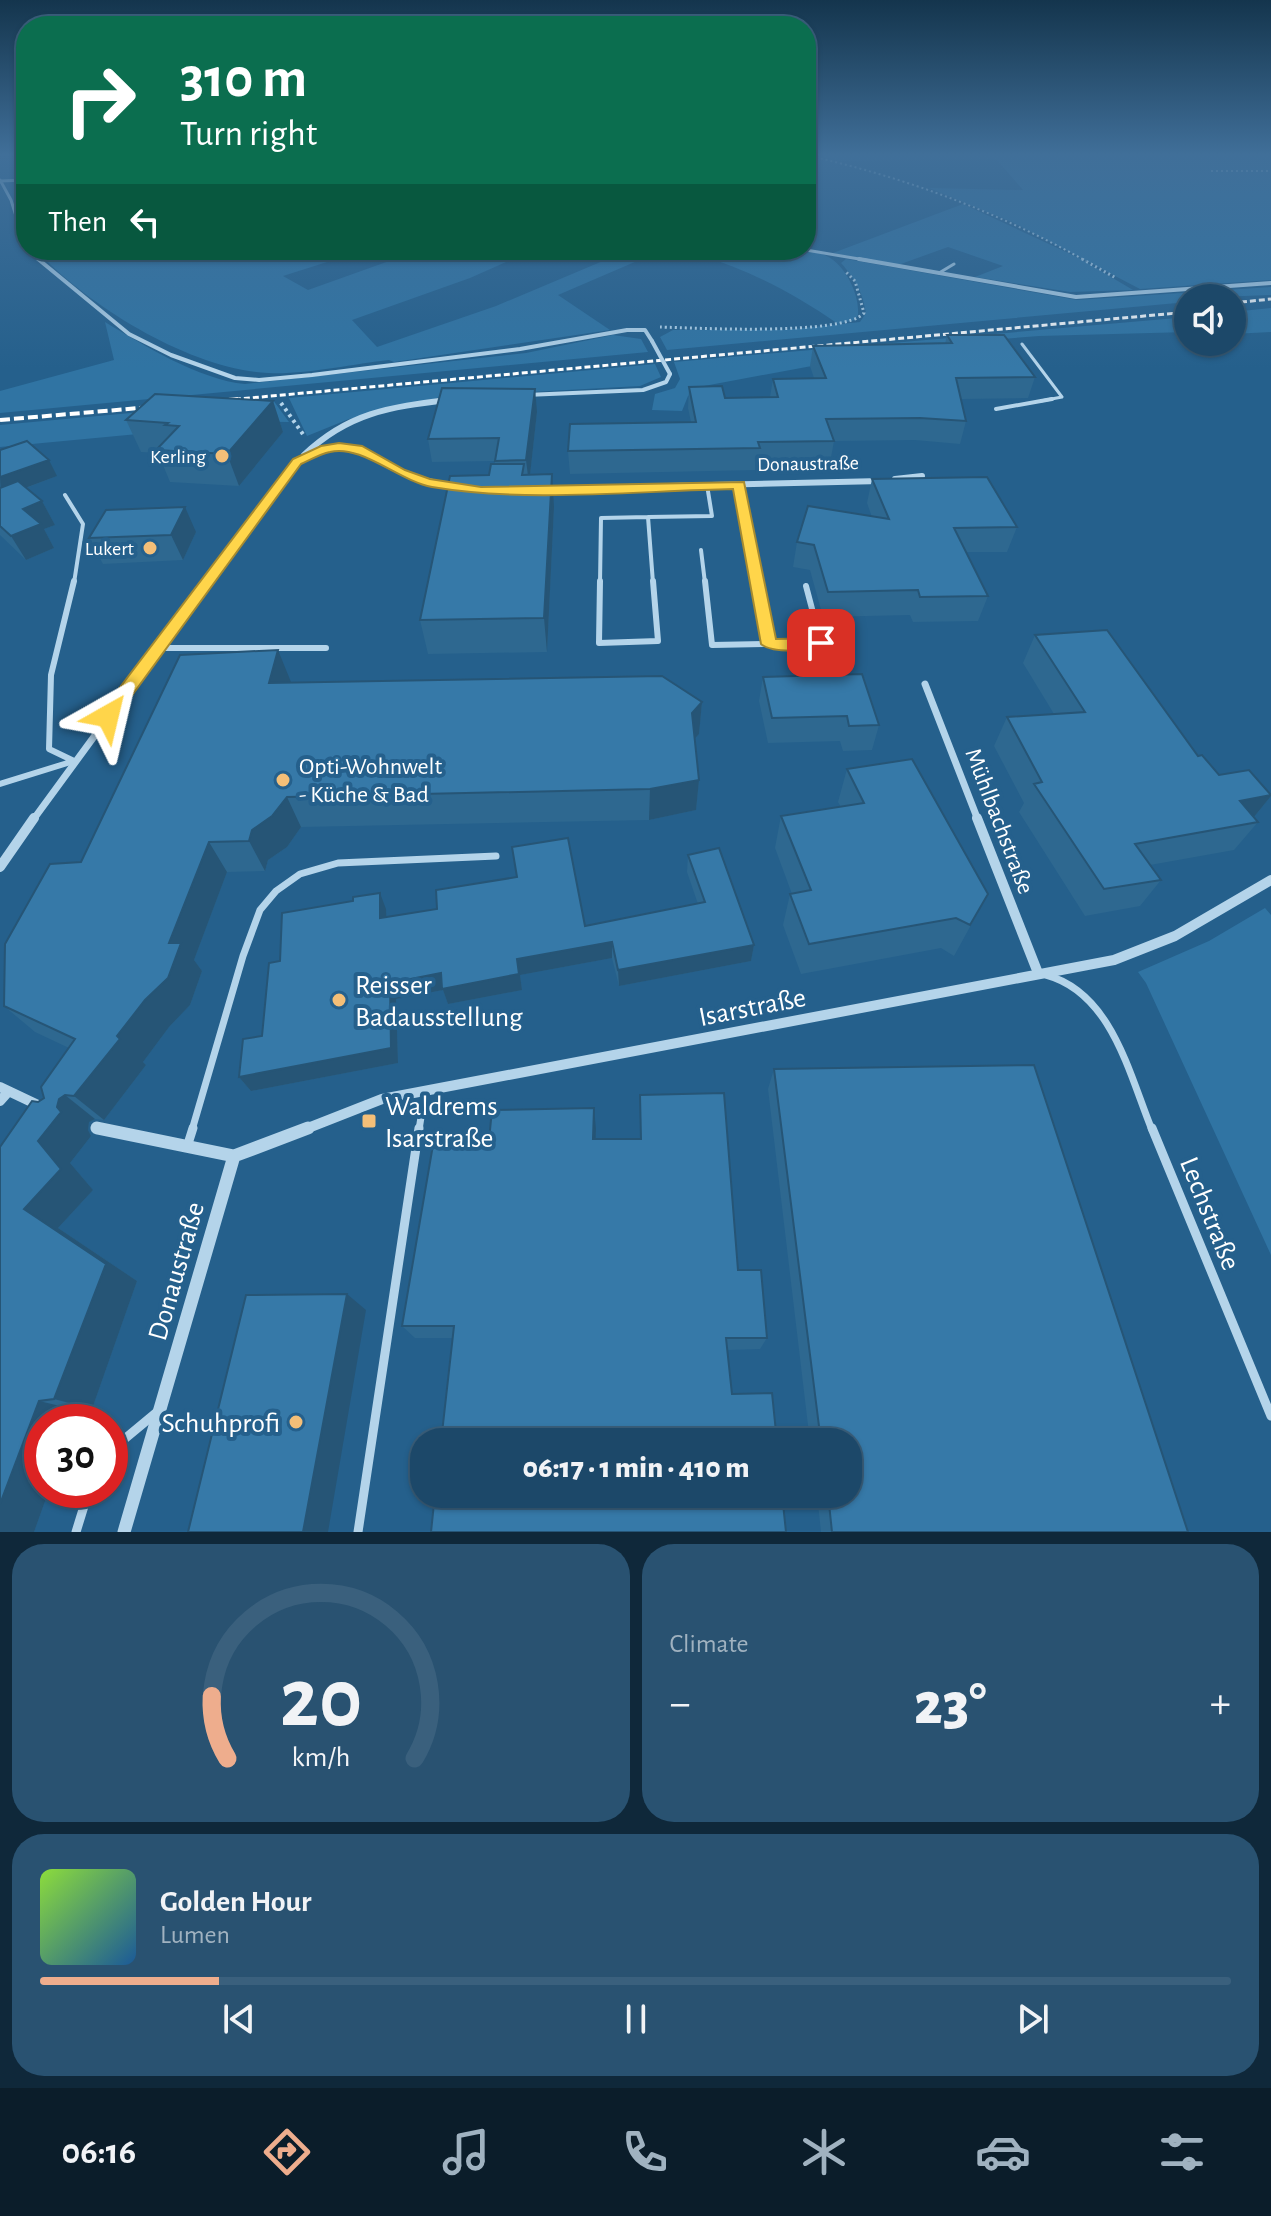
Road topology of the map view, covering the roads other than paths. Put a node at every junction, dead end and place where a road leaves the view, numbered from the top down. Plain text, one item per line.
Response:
1 (816, 252) edge
2 (39, 260) edge
3 (954, 264) dead end
4 (939, 273) junction
5 (1271, 283) edge
6 (1022, 344) dead end
7 (519, 395) edge
8 (459, 399) edge
9 (996, 409) dead end
10 (297, 461) junction
11 (922, 476) edge
12 (707, 485) junction
13 (739, 485) junction
14 (471, 490) edge
15 (526, 490) edge
16 (65, 495) dead end
17 (648, 517) junction
18 (701, 550) dead end
19 (806, 586) dead end
20 (769, 644) junction
21 (159, 648) junction
22 (326, 648) dead end
23 (925, 684) dead end
24 (74, 761) junction
25 (0, 784) edge
26 (496, 856) dead end
27 (0, 867) edge
28 (1271, 880) edge
29 (1038, 973) junction
30 (425, 1091) junction
31 (3, 1093) edge
32 (56, 1113) edge
33 (97, 1128) dead end
34 (187, 1147) junction
35 (234, 1156) junction
36 (160, 1410) junction
37 (1271, 1416) edge
38 (128, 1436) edge
39 (83, 1508) edge
40 (76, 1532) edge
41 (124, 1532) edge
42 (358, 1532) edge

1 - 4 street
2 - 7 street, bridge
3 - 4 lane
4 - 5 street
6 - 9 lane
8 - 10 street
10 - 14 street
10 - 21 street
11 - 13 street, Donaustraße
12 - 13 street, Donaustraße
12 - 15 street, Donaustraße
12 - 17 lane
13 - 20 lane
16 - 24 lane
17 - 17 lane
18 - 20 lane
19 - 20 lane
21 - 22 lane
21 - 24 street
23 - 29 street, Mühlbachstraße
24 - 25 lane
24 - 27 street
26 - 34 lane
28 - 29 street, Isarstraße
29 - 30 street, Isarstraße
29 - 37 lane, Lechstraße
30 - 35 street, Isarstraße
30 - 42 lane
31 - 32 street
33 - 34 street
34 - 35 street
35 - 36 street, Donaustraße
36 - 38 lane
36 - 41 street, Donaustraße
39 - 40 lane

